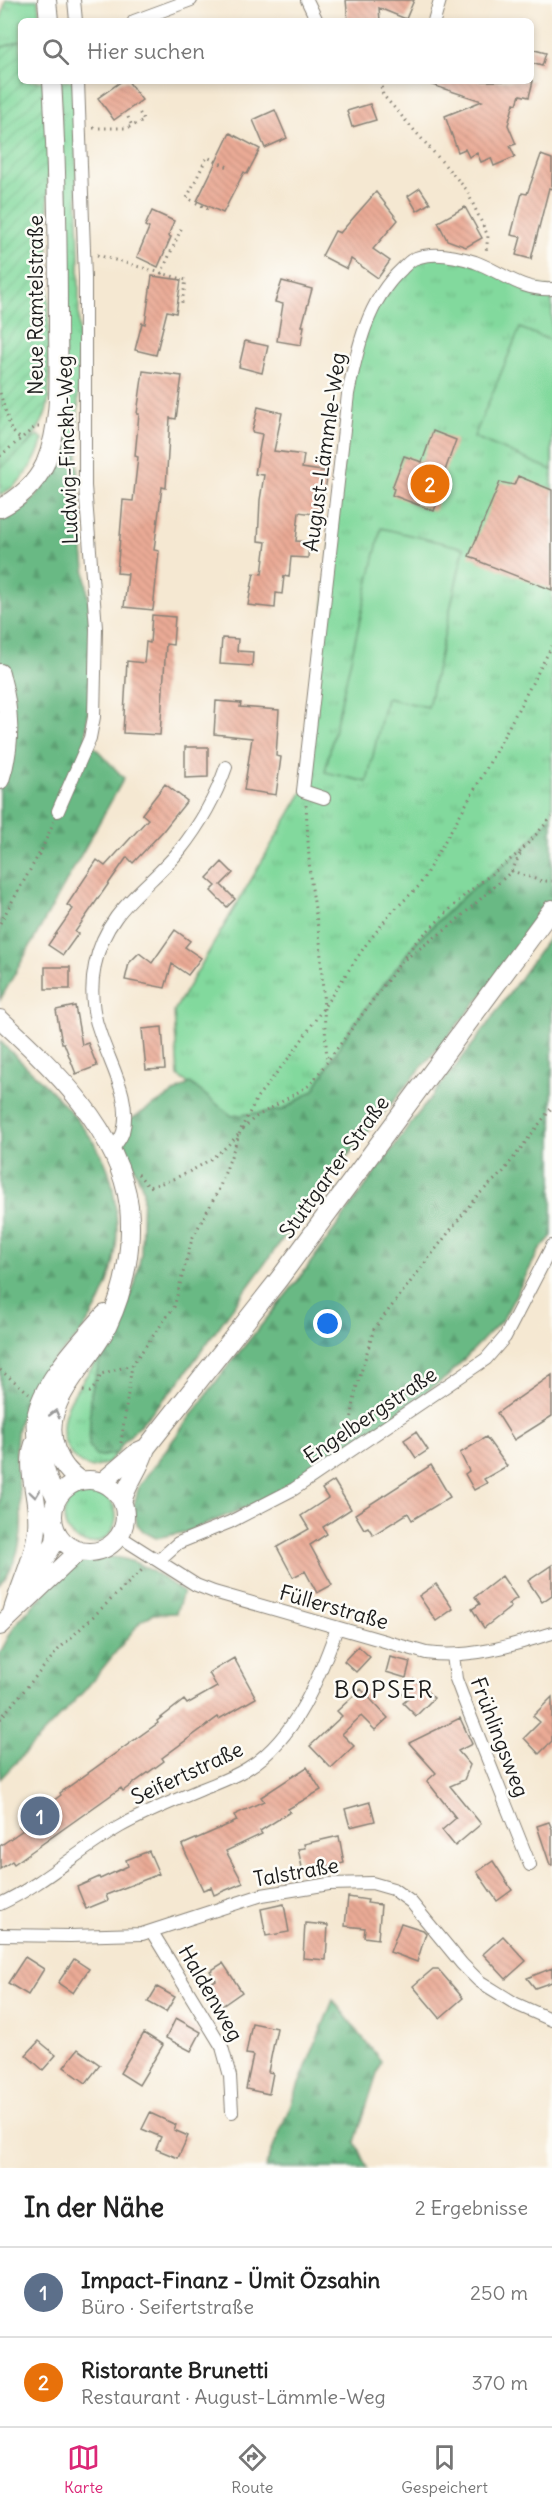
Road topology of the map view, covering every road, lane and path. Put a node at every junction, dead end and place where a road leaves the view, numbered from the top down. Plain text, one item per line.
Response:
1 (47, 0) edge
2 (74, 0) edge
3 (191, 0) edge
4 (307, 0) edge
5 (440, 0) edge
6 (49, 18) edge
7 (76, 18) edge
8 (142, 18) edge
9 (316, 18) edge
10 (435, 18) edge
11 (52, 84) edge
12 (78, 84) edge
13 (381, 84) edge
14 (138, 111) dead end
15 (128, 117) dead end
16 (132, 126) junction
17 (80, 128) junction
18 (230, 168) dead end
19 (208, 209) dead end
20 (182, 227) dead end
21 (84, 252) junction
22 (486, 267) junction
23 (161, 274) junction
24 (552, 289) edge
25 (181, 307) dead end
26 (0, 393) edge
27 (56, 426) junction
28 (21, 439) junction
29 (0, 456) edge
30 (0, 508) edge
31 (552, 646) edge
32 (0, 673) edge
33 (226, 767) dead end
34 (0, 780) edge
35 (303, 791) junction
36 (324, 798) dead end
37 (58, 811) joint
38 (552, 817) edge
39 (520, 852) junction
40 (512, 871) junction
41 (552, 881) edge
42 (552, 909) edge
43 (0, 922) edge
44 (401, 962) junction
45 (324, 1006) junction
46 (0, 1019) edge
47 (327, 1063) junction
48 (552, 1107) edge
49 (240, 1132) junction
50 (111, 1152) junction
51 (134, 1176) dead end
52 (552, 1246) edge
53 (116, 1301) junction
54 (132, 1365) junction
55 (0, 1370) edge
56 (69, 1382) junction
57 (33, 1396) dead end
58 (36, 1437) junction
59 (120, 1448) dead end
60 (146, 1448) junction
61 (352, 1452) junction
62 (81, 1481) junction
63 (102, 1482) junction
64 (57, 1499) junction
65 (122, 1502) junction
66 (57, 1533) junction
67 (119, 1536) junction
68 (79, 1551) junction
69 (159, 1560) junction
70 (6, 1620) edge
71 (337, 1628) junction
72 (552, 1633) edge
73 (453, 1655) junction
74 (0, 1719) edge
75 (530, 1865) dead end
76 (0, 1904) edge
77 (152, 1932) junction
78 (0, 1935) edge
79 (552, 2020) edge
80 (232, 2112) dead end

1 - 6 main road
2 - 7 street
3 - 8 street
4 - 9 street
5 - 10 street
11 - 27 main road, Neue Ramtelstraße
12 - 17 street, Ludwig-Finckh-Weg
13 - 22 path
14 - 16 path
15 - 16 path
16 - 17 path
17 - 21 street, Ludwig-Finckh-Weg
18 - 19 path
20 - 23 path
21 - 23 path
21 - 37 street, Ludwig-Finckh-Weg
22 - 24 street, August-Lämmle-Weg
22 - 35 street, August-Lämmle-Weg
23 - 25 path
26 - 28 path
27 - 28 path
27 - 30 main road, Neue Ramtelstraße
28 - 29 path
31 - 45 path
32 - 34 main road
33 - 50 street
35 - 36 street
35 - 45 path
37 - 43 path
38 - 39 path
39 - 40 path
39 - 44 path
40 - 41 path
40 - 44 path
42 - 60 main road, Stuttgarter Straße
44 - 47 path
45 - 47 path
45 - 49 path
46 - 50 main road
47 - 49 path
48 - 61 path
49 - 51 path
49 - 54 path
50 - 53 main road
52 - 61 street, Engelbergstraße
53 - 56 main road
53 - 58 main road
54 - 56 path
54 - 59 path
55 - 57 path
62 -> 56 main road
58 - 64 main road
58 -> 70 main road
60 - 63 main road, Stuttgarter Straße
60 - 65 main road, Stuttgarter Straße
61 - 69 street, Engelbergstraße
62 - 63 main road
62 - 64 main road
63 - 65 main road
64 - 66 main road
65 - 67 main road
66 - 68 main road
66 - 70 main road
67 - 68 main road
67 - 69 street, Füllerstraße
68 - 70 main road
69 - 71 street, Füllerstraße
69 - 74 path
71 - 73 street, Füllerstraße
71 - 76 street, Seifertstraße
72 - 73 street, Füllerstraße
73 - 75 street, Frühlingsweg
77 - 78 street, Talstraße
77 - 79 street, Talstraße
77 - 80 street, Haldenweg

